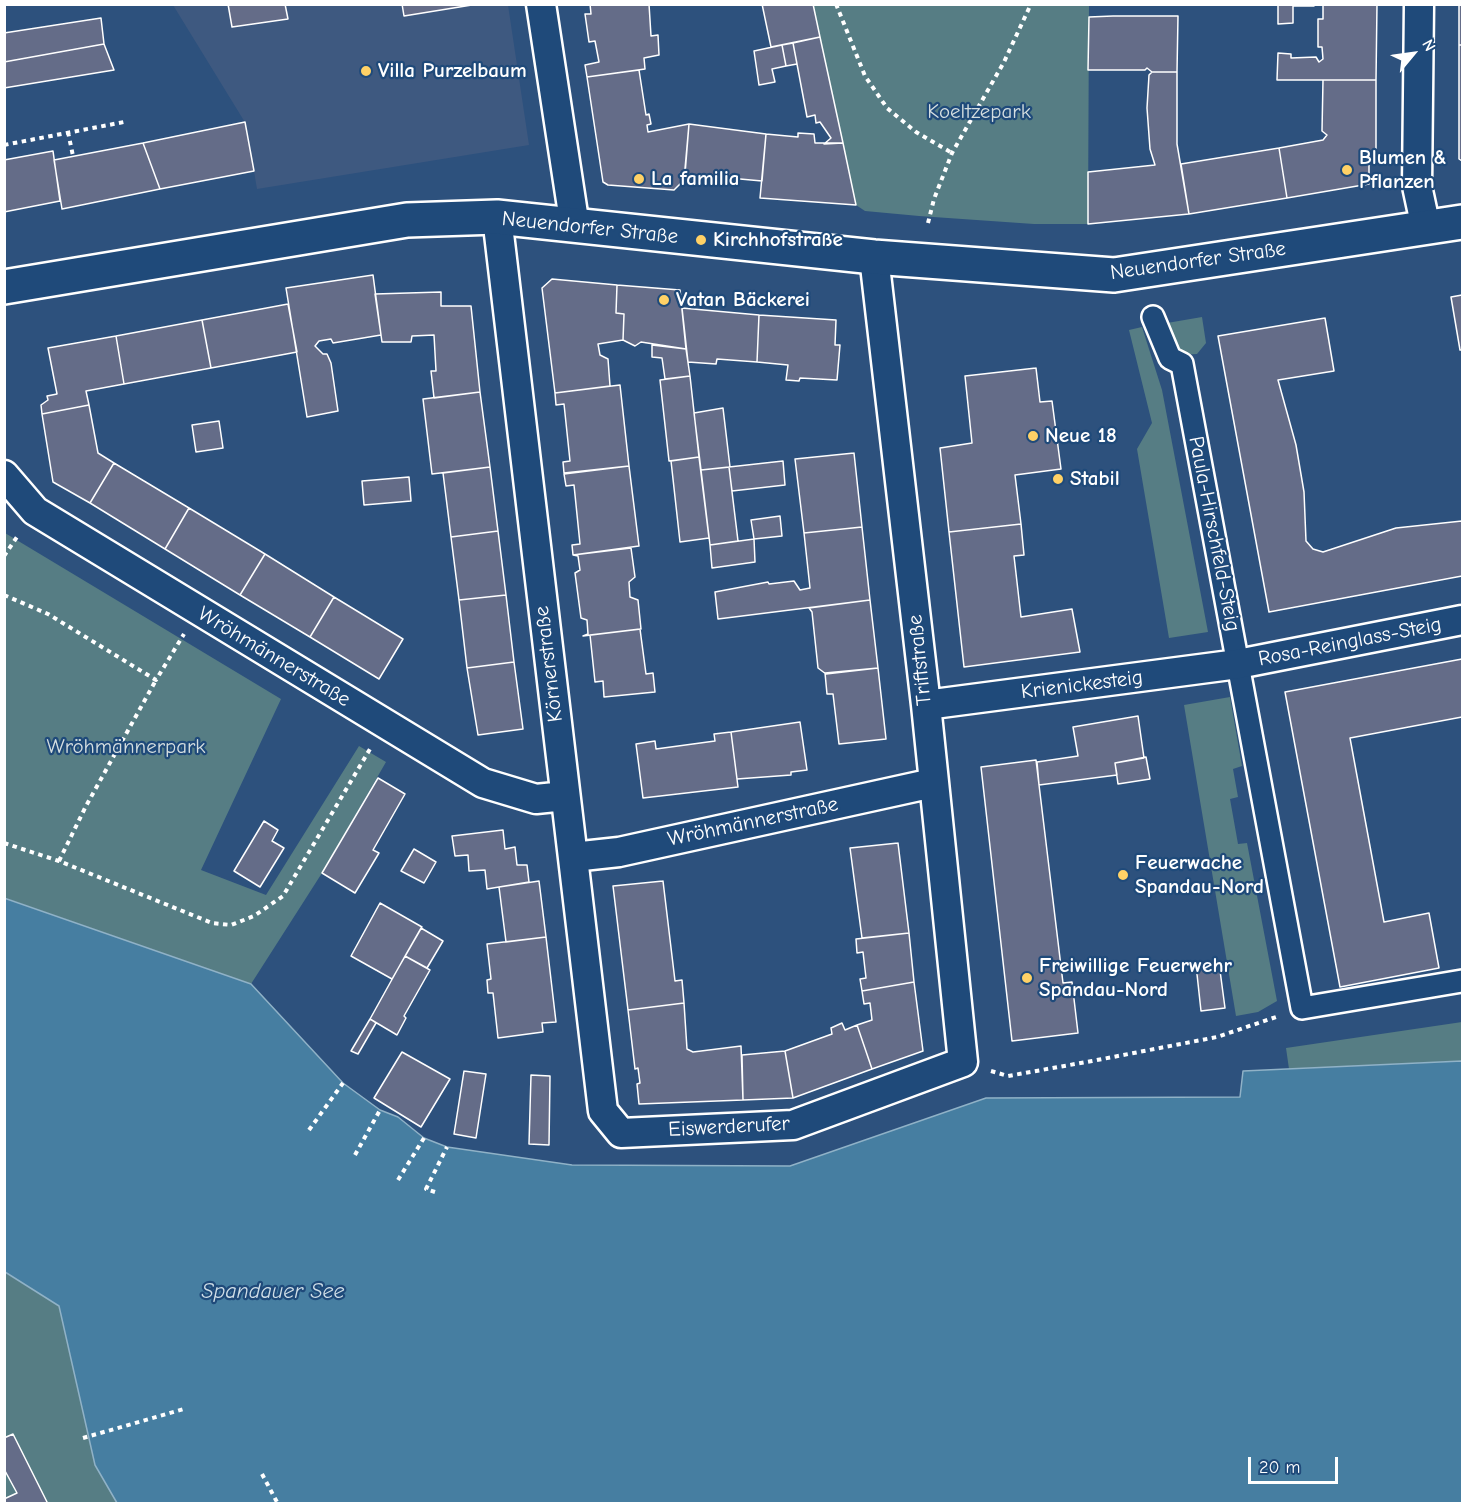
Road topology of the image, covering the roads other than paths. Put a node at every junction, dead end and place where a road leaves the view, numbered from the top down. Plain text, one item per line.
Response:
1 (541, 4) edge
2 (1419, 4) edge
3 (497, 217) junction
4 (1462, 222) edge
5 (575, 227) junction
6 (1426, 228) junction
7 (874, 257) junction
8 (4, 287) edge
9 (1153, 316) dead end
10 (4, 475) edge
11 (1462, 620) edge
12 (1238, 664) junction
13 (926, 705) junction
14 (933, 783) junction
15 (565, 796) junction
16 (573, 858) junction
17 (1462, 981) edge
18 (963, 1062) joint
19 (603, 1111) joint

1 - 5 street
2 - 6 street
3 - 5 main road, Neuendorfer Straße
3 - 8 main road, Neuendorfer Straße
3 - 15 street, Körnerstraße
4 - 6 main road, Neuendorfer Straße
5 - 7 main road, Neuendorfer Straße
6 - 7 main road, Neuendorfer Straße
7 - 13 street, Triftstraße
9 - 12 street, Paula-Hirschfeld-Steig
10 - 15 street, Wröhmännerstraße
11 - 12 street, Rosa-Reinglass-Steig
12 - 13 street, Krienickesteig
12 - 17 street, Paula-Hirschfeld-Steig
13 - 14 street, Triftstraße
14 - 16 street, Wröhmännerstraße
14 - 18 street, Triftstraße
15 - 16 street, Körnerstraße
16 - 19 street, Körnerstraße
18 - 19 street, Eiswerderufer

